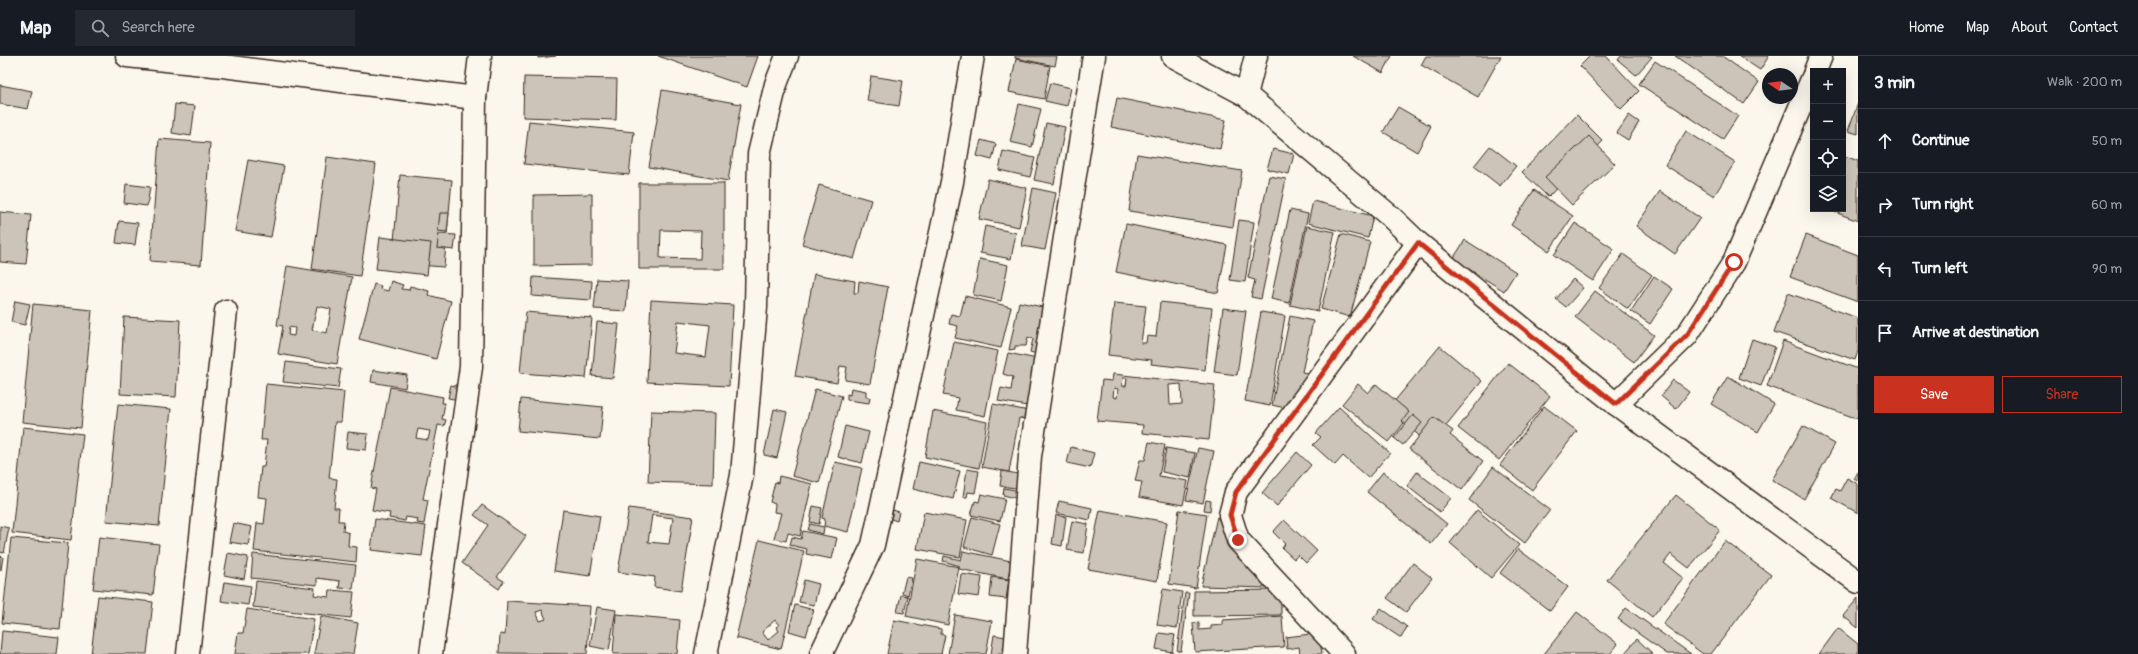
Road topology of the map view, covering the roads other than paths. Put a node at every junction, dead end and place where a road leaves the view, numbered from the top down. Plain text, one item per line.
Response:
1 (127, 56) edge
2 (480, 56) edge
3 (786, 56) edge
4 (973, 56) edge
5 (1094, 56) edge
6 (1173, 56) edge
7 (1256, 56) edge
8 (1821, 56) edge
9 (224, 61) edge
10 (1817, 68) edge
11 (1810, 84) edge
12 (1246, 95) junction
13 (475, 98) junction
14 (1418, 243) junction
15 (226, 311) dead end
16 (1616, 404) junction
17 (1858, 582) edge
18 (188, 654) edge
19 (431, 654) edge
20 (706, 654) edge
21 (821, 654) edge
22 (1015, 654) edge
23 (1344, 654) edge

1 - 9 street
2 - 13 street
3 - 20 street
4 - 21 street
5 - 22 street
6 - 12 street
7 - 12 street
8 - 10 street
9 - 13 street
11 - 16 street
12 - 14 street
13 - 19 street
14 - 16 street
14 - 23 street
15 - 18 street
16 - 17 street

